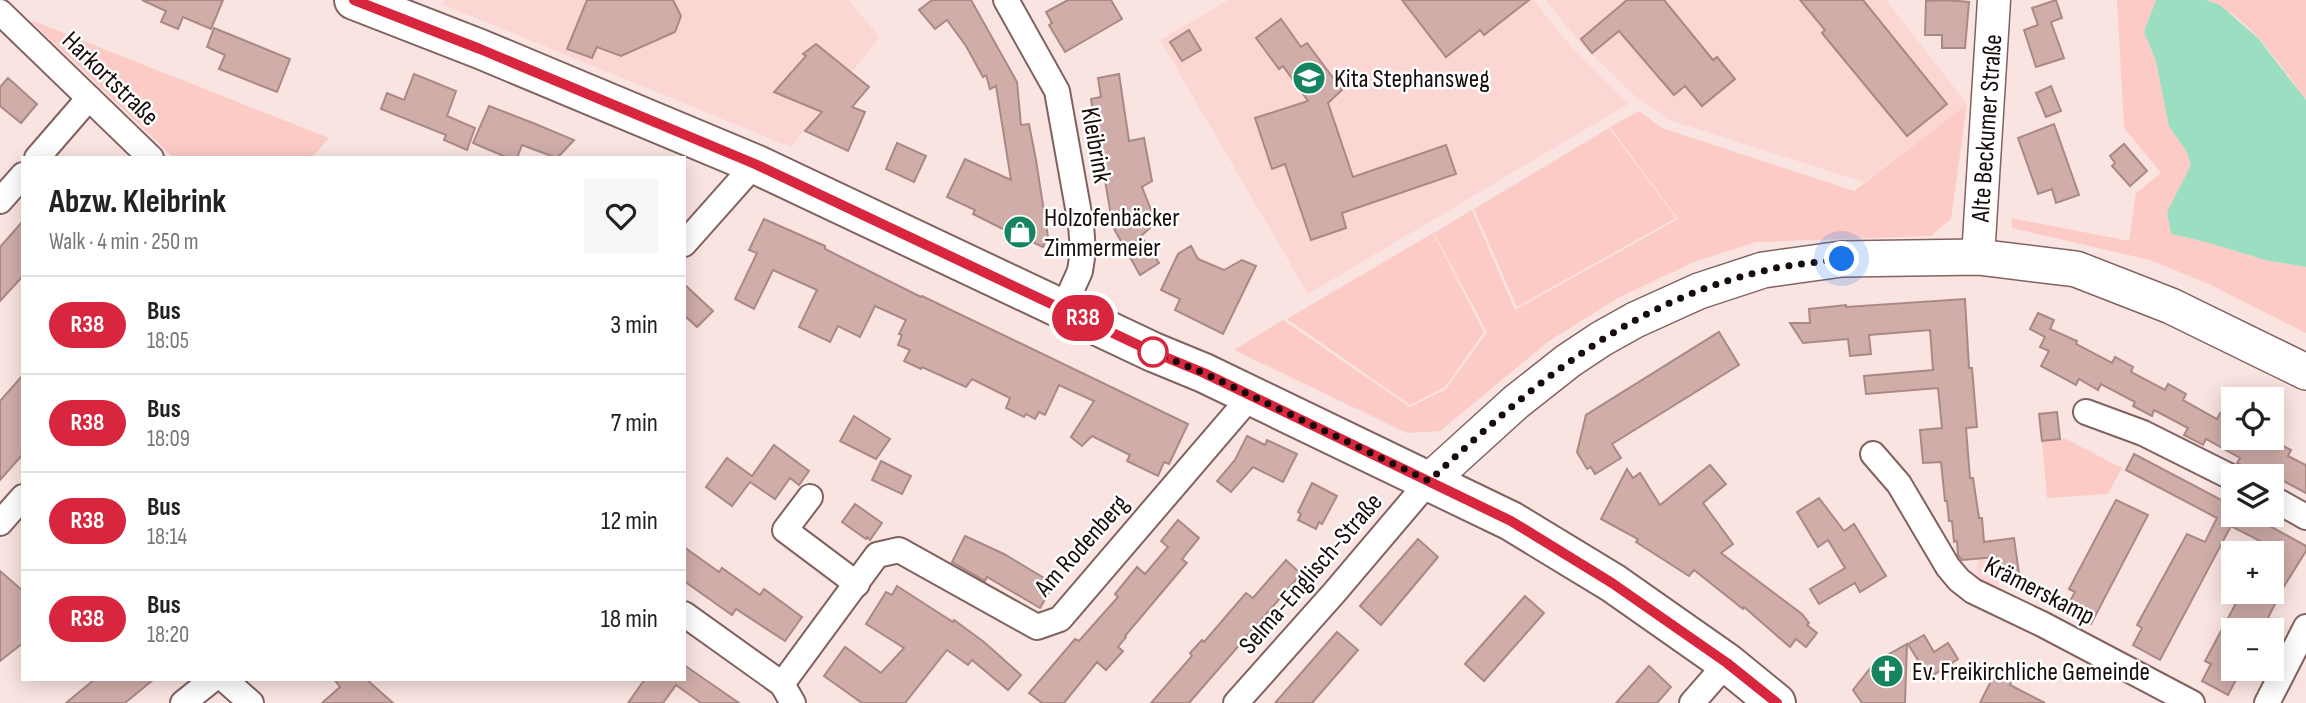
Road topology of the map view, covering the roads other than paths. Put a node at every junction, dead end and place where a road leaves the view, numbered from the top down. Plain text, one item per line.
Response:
1 (354, 0) edge
2 (1994, 0) edge
3 (1016, 3) edge
4 (0, 12) edge
5 (89, 98) junction
6 (39, 156) edge
7 (149, 156) edge
8 (755, 164) junction
9 (21, 176) edge
10 (0, 201) edge
11 (686, 242) edge
12 (1978, 257) junction
13 (1063, 309) junction
14 (2306, 372) edge
15 (1251, 396) junction
16 (2086, 412) dead end
17 (1873, 454) dead end
18 (2221, 472) edge
19 (1429, 481) junction
20 (810, 497) dead end
21 (21, 499) edge
22 (2284, 505) edge
23 (2306, 517) edge
24 (0, 523) edge
25 (857, 584) junction
26 (686, 616) edge
27 (2306, 626) edge
28 (1727, 663) junction
29 (210, 681) edge
30 (226, 681) edge
31 (788, 694) edge
32 (183, 703) edge
33 (251, 703) edge
34 (1236, 703) edge
35 (1692, 703) edge
36 (1776, 703) edge
37 (2193, 703) edge
38 (2267, 703) edge

1 - 8 main road
2 - 12 street, Alte Beckumer Straße
3 - 13 street, Kleibrink
4 - 5 street, Harkortstraße
5 - 6 street
5 - 7 street, Harkortstraße
8 - 11 street
8 - 13 main road
9 - 10 street
12 - 14 main road
12 - 19 main road
13 - 15 main road
15 - 19 main road
15 - 25 street, Am Rodenberg
16 - 18 street
17 - 37 street, Krämerskamp
19 - 28 main road
19 - 34 street, Selma-Englisch-Straße
20 - 25 street
21 - 24 street
22 - 23 street
25 - 31 street, Am Rodenberg
26 - 31 street
27 - 38 street
28 - 35 street
28 - 36 main road
29 - 32 street
30 - 33 street

